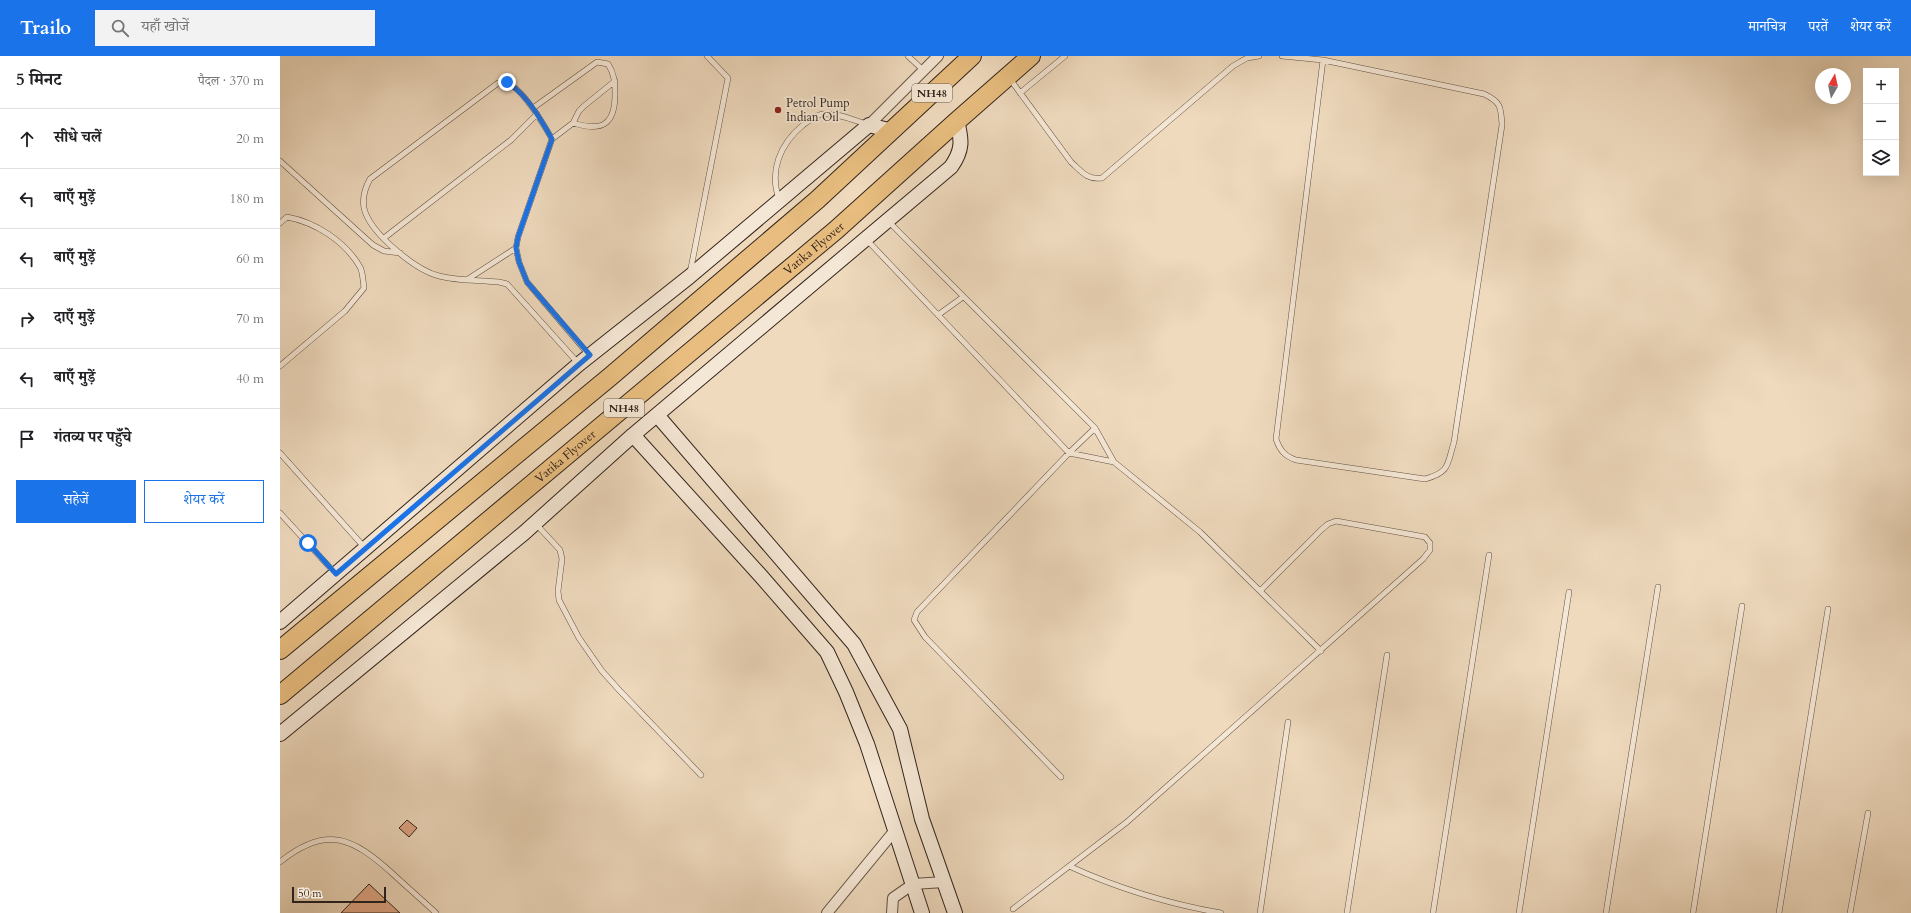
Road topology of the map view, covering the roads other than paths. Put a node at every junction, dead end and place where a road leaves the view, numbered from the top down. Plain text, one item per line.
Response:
1 (707, 56) edge
2 (908, 56) edge
3 (938, 56) edge
4 (972, 56) edge
5 (1032, 56) edge
6 (1065, 56) edge
7 (1259, 56) edge
8 (1282, 56) edge
9 (1323, 60) junction
10 (923, 70) junction
11 (1008, 76) junction
12 (615, 81) junction
13 (1020, 93) junction
14 (533, 108) junction
15 (537, 114) junction
16 (957, 120) junction
17 (573, 123) junction
18 (869, 125) junction
19 (892, 130) junction
20 (552, 139) junction
21 (280, 161) edge
22 (780, 200) junction
23 (887, 220) junction
24 (280, 223) edge
25 (384, 238) junction
26 (865, 239) junction
27 (516, 248) junction
28 (401, 253) junction
29 (689, 277) junction
30 (468, 279) junction
31 (964, 297) junction
32 (938, 315) junction
33 (584, 360) junction
34 (280, 366) edge
35 (657, 415) junction
36 (1095, 428) junction
37 (633, 435) junction
38 (280, 453) edge
39 (1069, 453) junction
40 (1114, 462) junction
41 (280, 513) edge
42 (535, 523) junction
43 (366, 548) junction
44 (1489, 555) dead end
45 (336, 574) junction
46 (1658, 586) dead end
47 (1261, 590) junction
48 (1569, 592) dead end
49 (1742, 606) dead end
50 (1828, 609) dead end
51 (280, 622) edge
52 (280, 650) edge
53 (1321, 651) junction
54 (1387, 655) dead end
55 (283, 692) edge
56 (1288, 722) dead end
57 (280, 734) edge
58 (701, 776) dead end
59 (1061, 777) dead end
60 (1868, 813) dead end
61 (896, 829) junction
62 (280, 862) edge
63 (1069, 866) junction
64 (944, 882) junction
65 (913, 884) junction
66 (1013, 909) dead end
67 (436, 913) edge
68 (827, 913) edge
69 (892, 913) edge
70 (922, 913) edge
71 (955, 913) edge
72 (1221, 913) edge
73 (1260, 913) edge
74 (1347, 913) edge
75 (1433, 913) edge
76 (1519, 913) edge
77 (1606, 913) edge
78 (1693, 913) edge
79 (1779, 913) edge
80 (1850, 913) edge

1 - 29 lane
2 - 10 lane
3 - 10 street
4 - 19 highway, NH48
5 - 11 highway, NH48
6 - 13 lane
7 - 13 lane
8 - 9 lane
9 - 9 lane
10 - 18 street
11 - 13 lane
11 - 16 highway, NH48
12 - 14 lane
12 - 17 lane
12 - 17 lane
14 - 15 lane
14 - 25 lane
15 - 20 lane
15 - 25 lane
16 - 23 street
16 - 55 highway, Vatika Flyover / NH48
17 - 20 lane
18 - 19 street
18 - 22 street
18 - 22 lane
19 - 52 highway, NH48
20 - 27 lane
21 - 28 lane
22 - 29 street
23 - 26 street
23 - 31 lane
24 - 34 lane
25 - 28 lane
26 - 32 lane
26 - 35 street
27 - 30 lane
27 - 33 lane
28 - 30 lane
29 - 33 street
30 - 33 lane
31 - 32 lane
31 - 36 lane
32 - 39 lane
33 - 43 street
35 - 37 street
35 - 64 street
36 - 39 lane
36 - 40 lane
37 - 42 street
37 - 61 street
38 - 43 lane
39 - 40 lane
39 - 59 lane
40 - 47 lane
41 - 45 lane
42 - 57 street
42 - 58 lane
43 - 45 street
44 - 75 lane
45 - 51 street
46 - 77 lane
47 - 53 lane
47 - 53 lane
48 - 76 lane
49 - 78 lane
50 - 79 lane
53 - 63 lane
54 - 74 lane
56 - 73 lane
60 - 80 lane
61 - 65 street
61 - 68 street
62 - 67 lane
63 - 66 lane
63 - 72 lane
64 - 65 street
64 - 71 street
65 - 69 street
65 - 70 street

